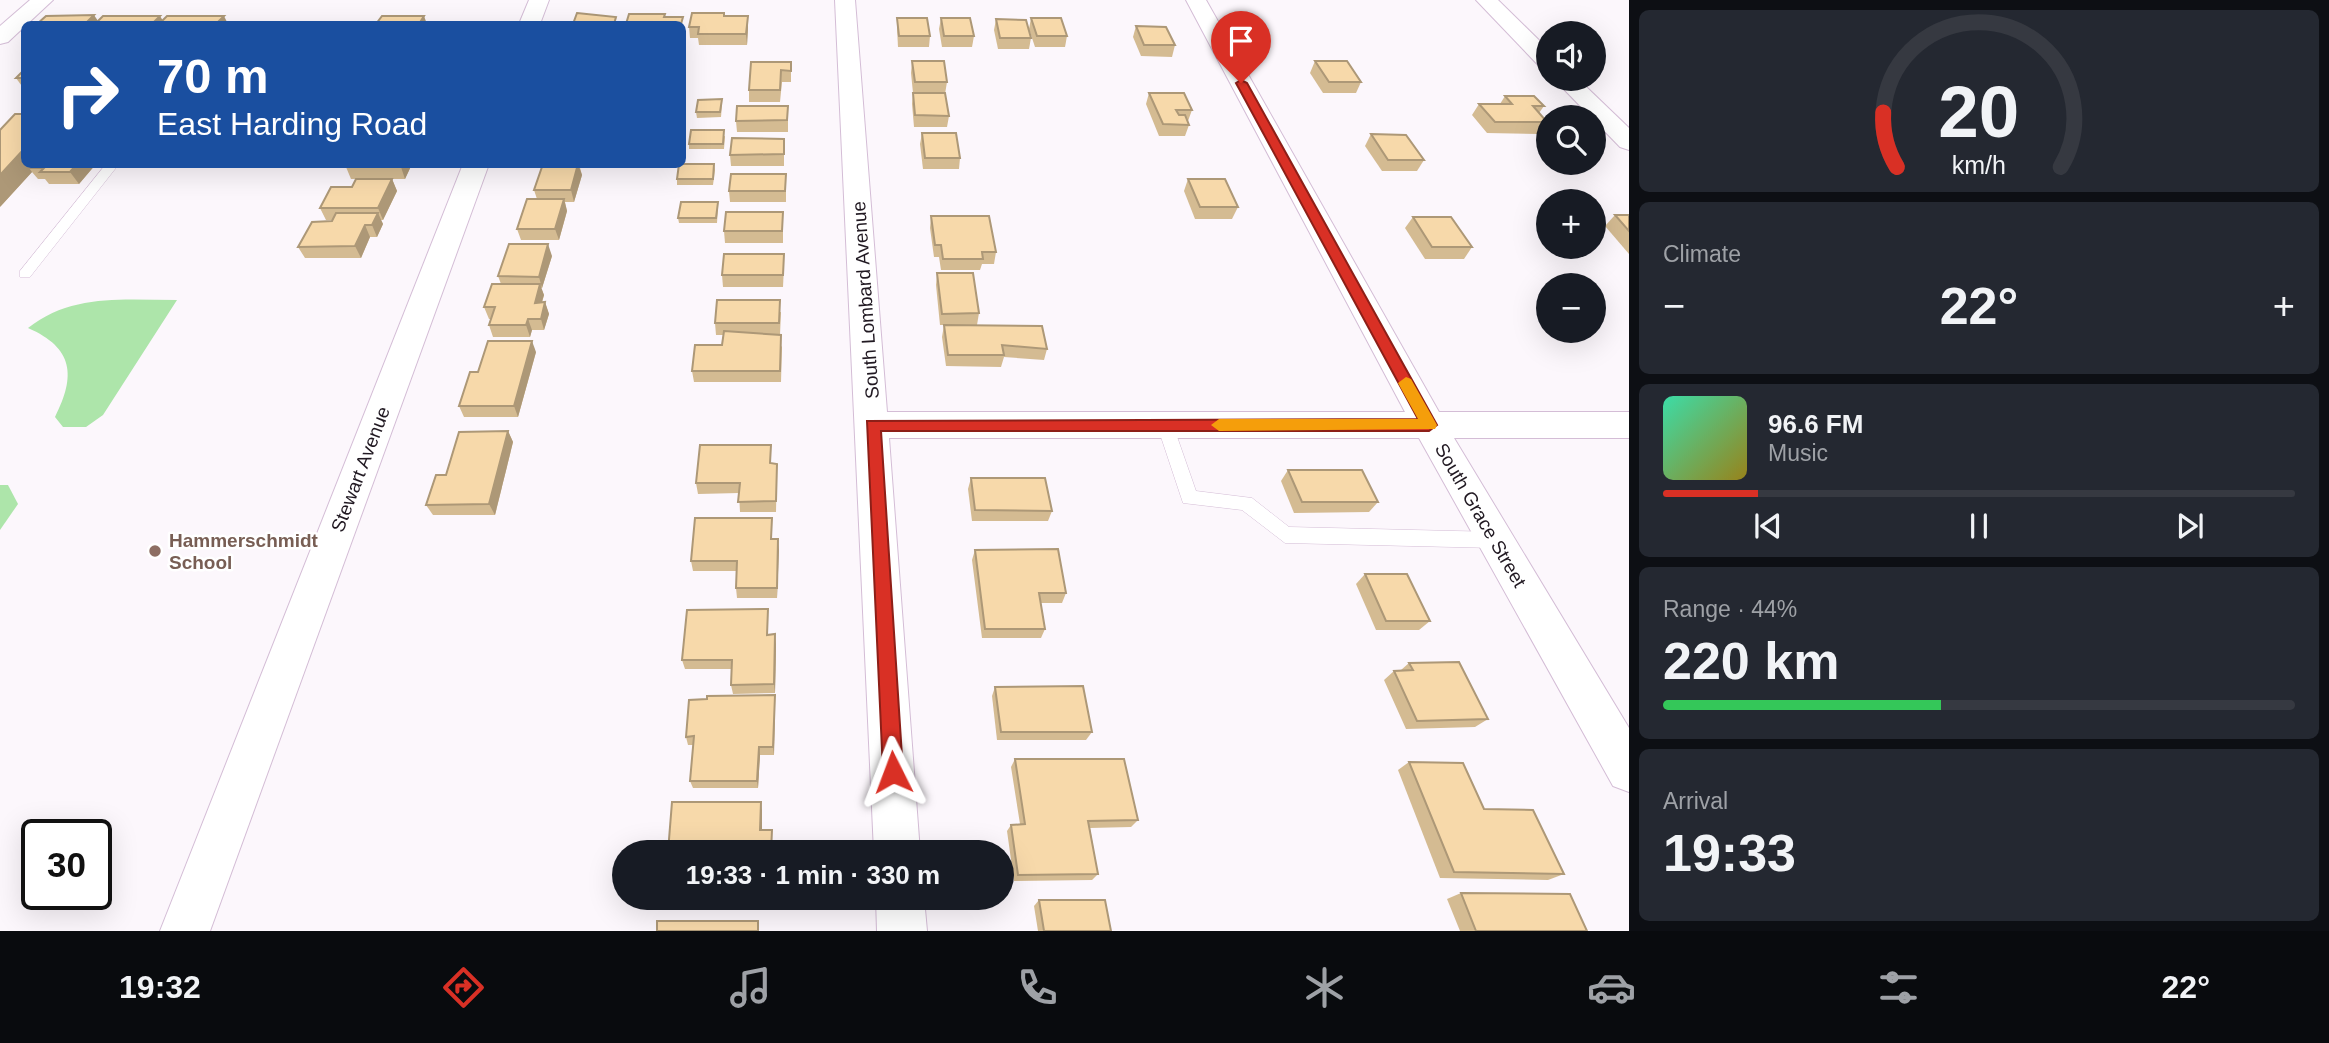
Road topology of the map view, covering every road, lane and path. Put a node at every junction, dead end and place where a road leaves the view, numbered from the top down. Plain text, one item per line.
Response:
1 (43, 0) edge
2 (539, 0) edge
3 (845, 0) edge
4 (1196, 0) edge
5 (1486, 0) edge
6 (531, 21) edge
7 (0, 37) edge
8 (1536, 50) edge
9 (1577, 91) edge
10 (1629, 142) edge
11 (110, 168) edge
12 (474, 168) edge
13 (25, 274) dead end
14 (873, 425) junction
15 (1165, 425) junction
16 (1429, 425) junction
17 (1629, 425) edge
18 (1496, 540) junction
19 (1629, 769) edge
20 (896, 840) edge
21 (901, 910) edge
22 (185, 931) edge
23 (902, 931) edge

1 - 7 street
2 - 6 street
3 - 14 street, South Lombard Avenue
4 - 16 street, South Grace Street
5 - 8 street
9 - 10 street
11 - 13 lane
12 - 22 street, Stewart Avenue
14 - 15 street
14 - 20 street, South Lombard Avenue
15 - 16 street
15 - 18 lane
16 - 17 street
16 - 18 street, South Grace Street
18 - 19 street, South Grace Street
21 - 23 street

